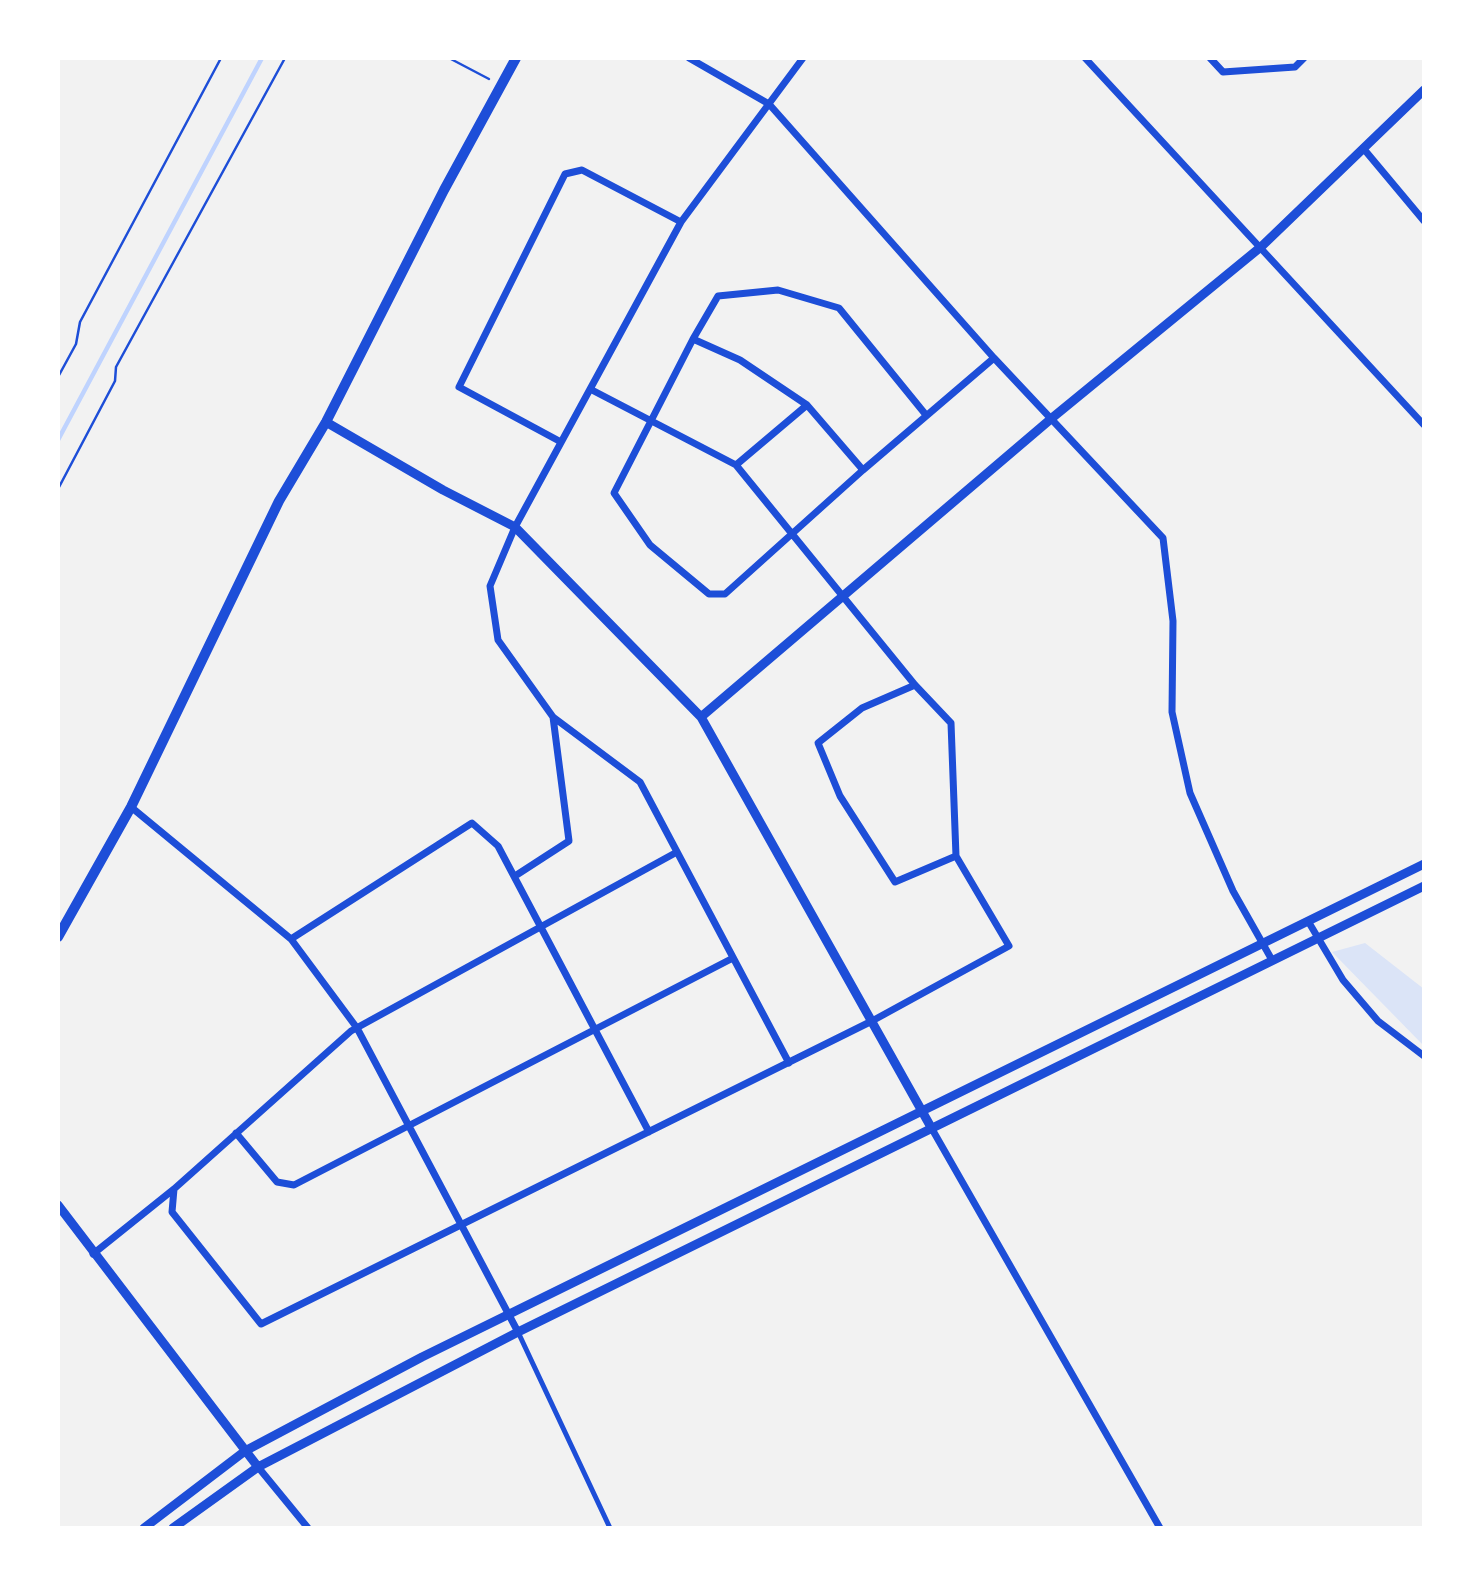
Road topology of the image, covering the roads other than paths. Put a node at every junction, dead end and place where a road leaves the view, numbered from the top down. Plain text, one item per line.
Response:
1 (516, 58) edge
2 (689, 58) edge
3 (803, 58) edge
4 (1085, 58) edge
5 (1210, 58) edge
6 (1304, 58) edge
7 (1424, 90) edge
8 (768, 104) junction
9 (1363, 148) junction
10 (1424, 221) edge
11 (681, 222) junction
12 (1262, 246) junction
13 (693, 339) junction
14 (994, 358) junction
15 (590, 389) junction
16 (807, 405) junction
17 (926, 415) junction
18 (1052, 418) junction
19 (326, 422) junction
20 (651, 423) junction
21 (1424, 425) edge
22 (561, 442) junction
23 (736, 465) junction
24 (863, 470) junction
25 (515, 527) junction
26 (791, 533) junction
27 (844, 595) junction
28 (915, 685) junction
29 (554, 717) junction
30 (701, 717) junction
31 (131, 807) junction
32 (677, 852) junction
33 (956, 856) junction
34 (1424, 864) edge
35 (515, 876) junction
36 (1424, 886) edge
37 (1308, 920) junction
38 (541, 924) junction
39 (58, 937) edge
40 (1318, 938) junction
41 (291, 939) junction
42 (1262, 943) junction
43 (733, 958) junction
44 (1272, 960) junction
45 (872, 1021) junction
46 (357, 1028) junction
47 (595, 1029) junction
48 (1424, 1056) edge
49 (789, 1063) junction
50 (921, 1109) junction
51 (410, 1125) junction
52 (932, 1129) junction
53 (649, 1132) junction
54 (236, 1133) junction
55 (174, 1189) junction
56 (58, 1205) edge
57 (461, 1225) junction
58 (93, 1254) junction
59 (508, 1313) junction
60 (518, 1332) junction
61 (245, 1451) junction
62 (258, 1467) junction
63 (144, 1528) edge
64 (173, 1528) edge
65 (308, 1528) edge
66 (610, 1528) edge
67 (1160, 1528) edge

1 - 19 main road
2 - 8 street
3 - 8 street
4 - 12 street
5 - 6 street
7 - 9 street
8 - 11 street
8 - 14 street
9 - 10 street
9 - 12 street
11 - 15 street
11 - 22 street
12 - 18 street
12 - 21 street
13 - 16 street
13 - 17 street
13 - 20 street
14 - 17 street
14 - 18 street
15 - 20 street
15 - 22 street
16 - 23 street
16 - 24 street
17 - 24 street
18 - 27 street
18 - 42 street
19 - 25 street
19 - 31 main road
20 - 23 street
20 - 26 street
22 - 25 street
23 - 26 street
24 - 26 street
25 - 29 street
25 - 30 street
26 - 27 street
27 - 28 street
27 - 30 street
28 - 33 street
28 - 33 street
29 - 32 street
29 - 35 street
30 - 45 street
31 - 39 main road
31 - 41 street
32 - 38 street
32 - 43 street
33 - 45 street
34 - 37 street
35 - 38 street
35 - 41 street
36 - 40 street
37 - 40 street
37 - 42 street
38 - 46 street
38 - 47 street
40 - 44 street
40 - 48 street
41 - 46 street
42 - 44 street
42 - 50 street
43 - 47 street
43 - 49 street
44 - 52 street
45 - 49 street
45 - 50 street
46 - 51 street
46 - 54 street
47 - 51 street
47 - 53 street
49 - 53 street
50 - 52 street
50 - 59 street
51 - 54 street
51 - 57 street
52 - 60 street
52 - 67 street
53 - 57 street
54 - 55 street
55 - 57 street
55 - 58 street
56 - 58 street
57 - 59 street
58 - 61 street
59 - 60 street
59 - 61 street
60 - 62 street
60 - 66 street
61 - 62 street
61 - 63 street
62 - 64 street
62 - 65 street

